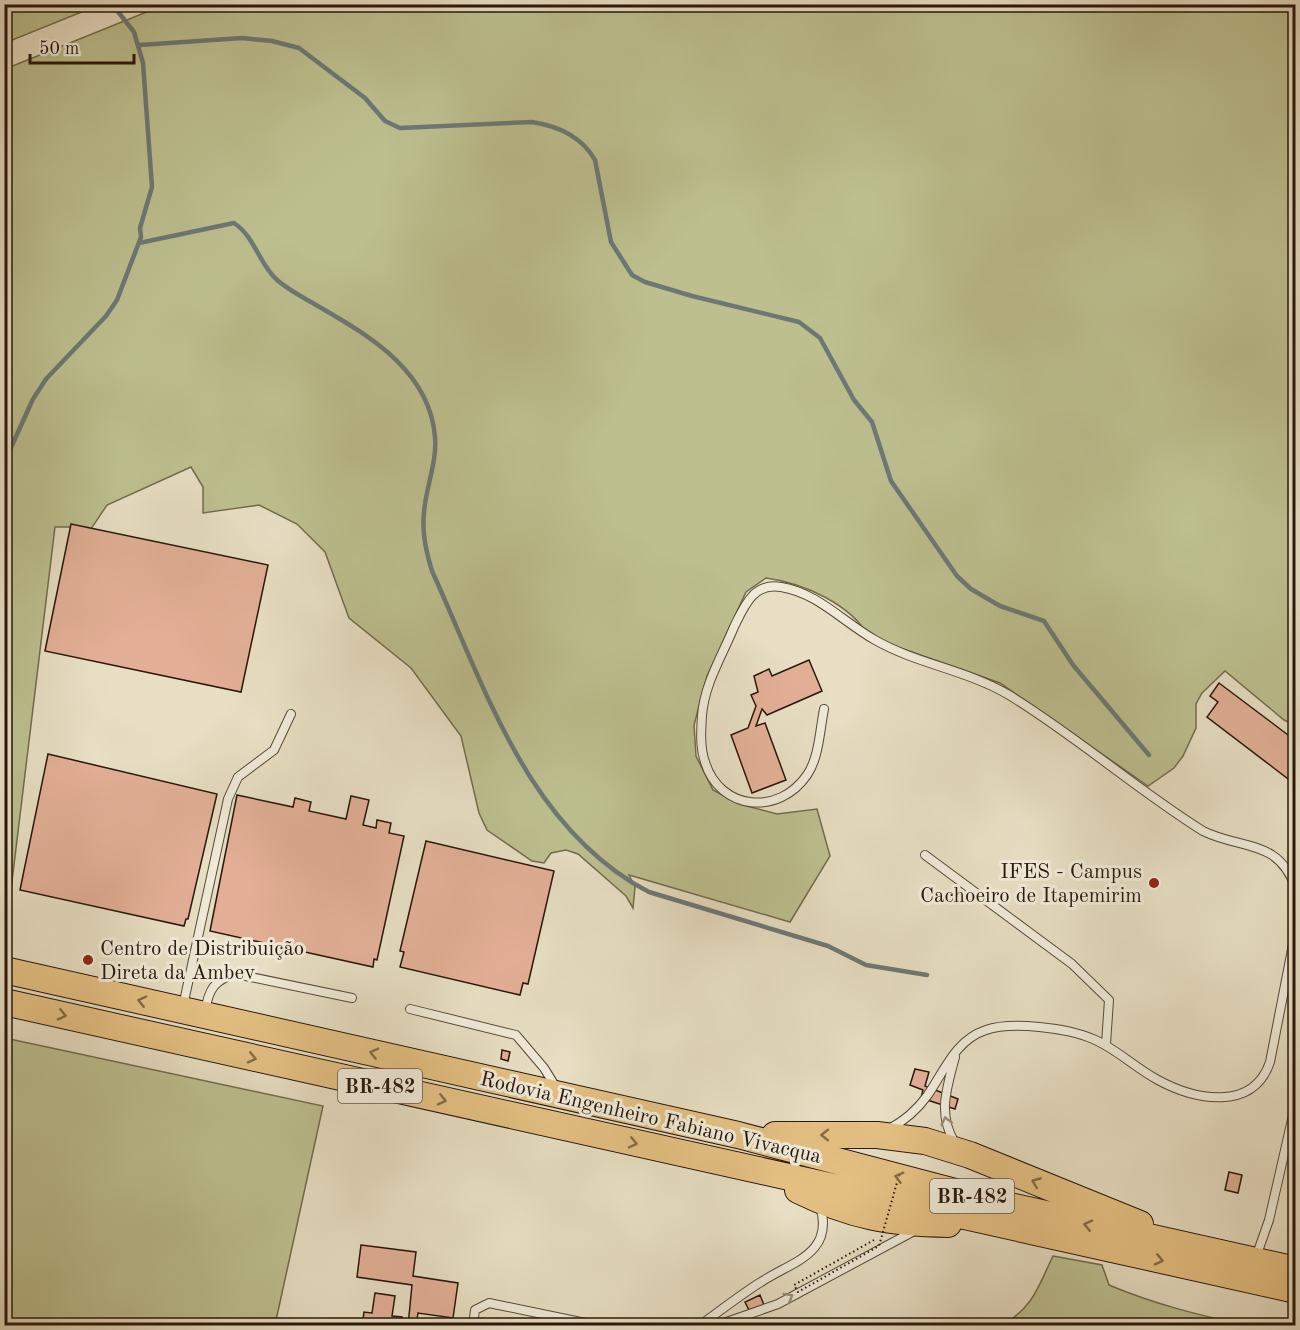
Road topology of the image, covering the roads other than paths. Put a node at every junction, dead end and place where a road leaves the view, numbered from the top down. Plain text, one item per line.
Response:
1 (824, 710) dead end
2 (291, 714) dead end
3 (925, 855) dead end
4 (1296, 889) edge
5 (1296, 929) edge
6 (4, 970) edge
7 (352, 998) dead end
8 (4, 1002) edge
9 (410, 1009) dead end
10 (193, 1012) junction
11 (1106, 1044) junction
12 (956, 1053) junction
13 (561, 1095) junction
14 (1296, 1102) edge
15 (738, 1135) junction
16 (877, 1135) junction
17 (962, 1153) junction
18 (756, 1170) junction
19 (817, 1199) junction
20 (930, 1223) junction
21 (999, 1224) junction
22 (1207, 1251) junction
23 (1255, 1261) junction
24 (1296, 1270) edge
25 (1296, 1290) edge
26 (473, 1326) edge
27 (600, 1326) edge
28 (699, 1326) edge
29 (715, 1326) edge

1 - 4 lane
2 - 10 lane
3 - 11 lane
5 - 11 lane
10 -> 6 highway, Rodovia Engenheiro Fabiano Vivacqua / BR-482
7 - 10 lane
8 -> 18 highway, Rodovia Engenheiro Fabiano Vivacqua / BR-482
9 - 13 lane
13 -> 10 highway, Rodovia Engenheiro Fabiano Vivacqua / BR-482
11 - 12 lane
12 - 16 lane
17 -> 12 lane
13 - 15 highway, Rodovia Engenheiro Fabiano Vivacqua / BR-482
14 - 23 lane
16 -> 15 highway
22 -> 15 highway, Rodovia Engenheiro Fabiano Vivacqua / BR-482
16 - 17 highway
22 -> 17 highway
18 - 19 highway
18 - 21 highway, Rodovia Engenheiro Fabiano Vivacqua / BR-482
19 - 20 highway
19 - 28 lane
20 - 21 highway
29 -> 20 lane
21 -> 25 highway, Rodovia Engenheiro Fabiano Vivacqua / BR-482
22 - 23 highway, Rodovia Engenheiro Fabiano Vivacqua / BR-482
23 - 24 highway, Rodovia Engenheiro Fabiano Vivacqua / BR-482
26 - 27 lane

